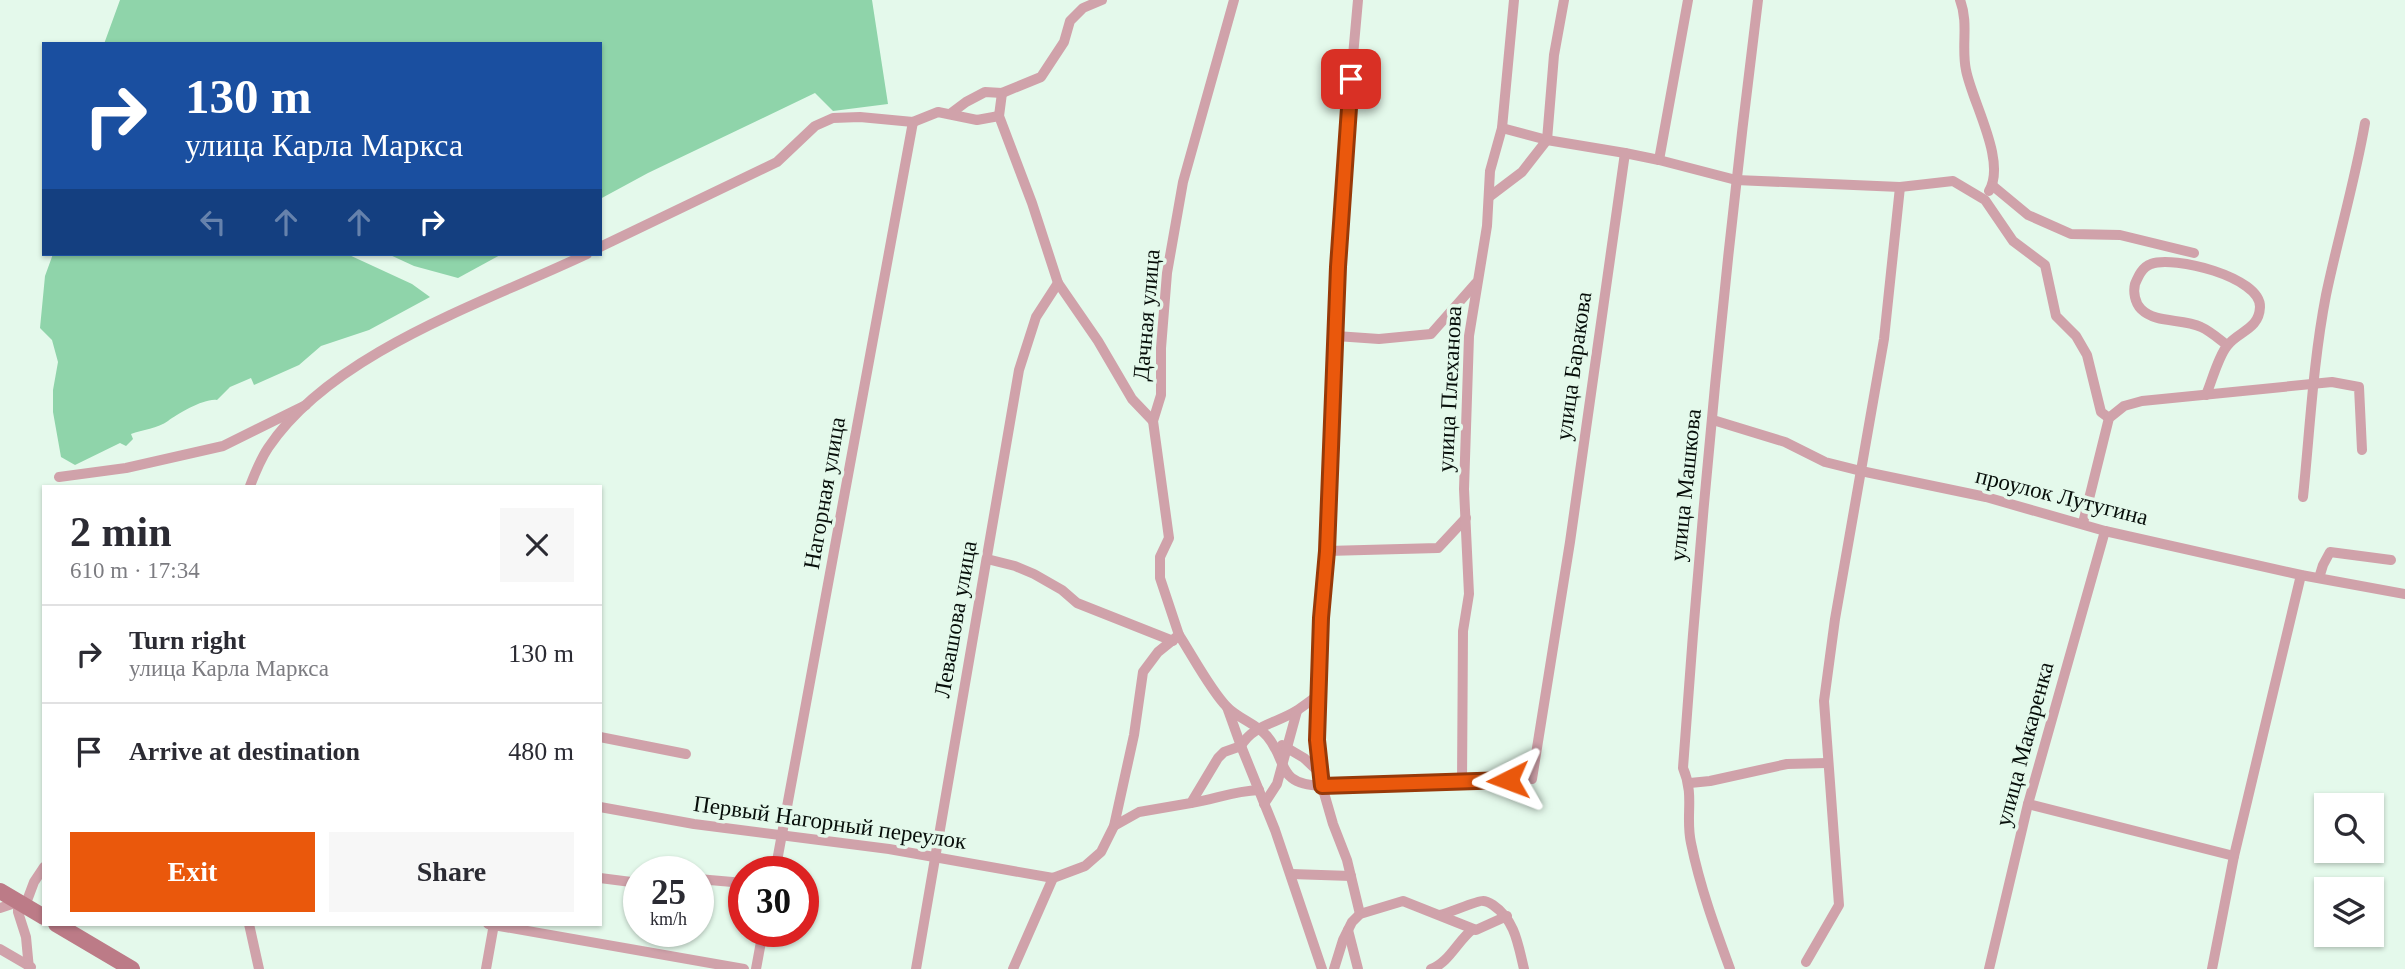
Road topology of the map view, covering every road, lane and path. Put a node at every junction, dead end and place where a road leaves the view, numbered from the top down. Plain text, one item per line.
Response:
1 (1102, 0) edge
2 (1234, 0) edge
3 (1358, 0) edge
4 (1508, 0) edge
5 (1514, 0) edge
6 (1564, 0) edge
7 (1688, 0) edge
8 (1758, 0) edge
9 (1960, 0) edge
10 (1511, 20) junction
11 (1002, 93) junction
12 (950, 114) junction
13 (999, 116) junction
14 (913, 122) junction
15 (2365, 123) dead end
16 (1503, 128) junction
17 (1547, 140) junction
18 (1625, 153) junction
19 (1659, 160) junction
20 (1736, 180) junction
21 (1993, 186) junction
22 (1900, 187) junction
23 (1489, 197) junction
24 (1985, 200) junction
25 (602, 246) edge
26 (2194, 253) dead end
27 (583, 256) edge
28 (1478, 280) junction
29 (1058, 283) junction
30 (1336, 336) junction
31 (2227, 345) junction
32 (2311, 384) junction
33 (2206, 395) junction
34 (308, 404) junction
35 (2109, 418) junction
36 (1713, 420) junction
37 (1153, 421) junction
38 (2362, 450) dead end
39 (1861, 471) junction
40 (59, 477) dead end
41 (250, 485) edge
42 (2303, 497) dead end
43 (1466, 517) junction
44 (2083, 523) junction
45 (2105, 531) junction
46 (1327, 551) junction
47 (987, 559) junction
48 (2391, 560) dead end
49 (2301, 575) junction
50 (2319, 578) junction
51 (2405, 594) edge
52 (1176, 638) junction
53 (1319, 695) junction
54 (1227, 707) junction
55 (1297, 711) junction
56 (1259, 727) junction
57 (602, 737) edge
58 (1270, 739) junction
59 (1241, 746) junction
60 (1286, 746) junction
61 (686, 754) dead end
62 (1827, 763) junction
63 (1281, 765) junction
64 (1322, 780) junction
65 (1296, 782) junction
66 (1462, 783) junction
67 (1690, 783) junction
68 (1277, 784) junction
69 (1258, 787) junction
70 (1191, 803) junction
71 (1264, 804) junction
72 (2028, 804) junction
73 (602, 807) edge
74 (1114, 826) junction
75 (784, 834) junction
76 (779, 856) edge
77 (2234, 856) junction
78 (935, 858) junction
79 (42, 870) edge
80 (1290, 874) junction
81 (1351, 876) junction
82 (602, 878) edge
83 (1053, 878) junction
84 (623, 881) edge
85 (0, 891) edge
86 (22, 904) junction
87 (0, 908) edge
88 (1360, 914) junction
89 (1440, 915) junction
90 (42, 916) edge
91 (1507, 916) junction
92 (59, 926) edge
93 (250, 926) edge
94 (492, 926) edge
95 (503, 926) edge
96 (1473, 929) junction
97 (1348, 930) junction
98 (760, 947) edge
99 (0, 949) edge
100 (1806, 962) dead end
101 (257, 967) edge
102 (31, 968) edge
103 (132, 969) edge
104 (486, 969) edge
105 (744, 969) edge
106 (756, 969) edge
107 (916, 969) edge
108 (1013, 969) edge
109 (1322, 969) edge
110 (1334, 969) edge
111 (1359, 969) edge
112 (1431, 969) edge
113 (1524, 969) edge
114 (1730, 969) edge
115 (1989, 969) edge
116 (2212, 969) edge

1 - 11 street
2 - 37 street, Дачная улица
3 - 30 street
4 - 10 street
5 - 10 street, улица Плеханова
6 - 17 street
7 - 19 street
8 - 20 street, улица Машкова
9 - 21 street
10 - 16 street, улица Плеханова
11 - 12 street
11 - 13 street
12 - 13 street
12 - 14 street
13 - 29 street
14 - 25 street
14 - 75 street, Нагорная улица
15 - 32 street
16 - 17 street
16 - 23 street, улица Плеханова
17 - 18 street
17 - 23 street
18 - 19 street
18 - 66 street, улица Баракова
19 - 20 street
20 - 22 street
20 - 36 street, улица Машкова
21 - 24 street
21 - 26 street
22 - 24 street
22 - 39 street
23 - 28 street, улица Плеханова
24 - 35 street
27 - 34 street
28 - 30 street
28 - 43 street, улица Плеханова
29 - 37 street
29 - 47 street, Левашова улица
30 - 46 street
31 - 31 street
31 - 33 street
32 - 33 street
32 - 38 street
32 - 42 street
33 - 35 street
34 - 40 street
34 - 41 street
35 - 44 street
36 - 39 street, проулок Лутугина
36 - 67 street, улица Машкова
37 - 52 street, Дачная улица
39 - 44 street, проулок Лутугина
39 - 62 street
43 - 46 street
43 - 66 street, улица Плеханова
44 - 45 street, проулок Лутугина
45 - 49 street, проулок Лутугина
45 - 72 street, улица Макаренка
46 - 53 street
47 - 52 street
47 - 78 street, Левашова улица
48 - 50 street
49 - 50 street, проулок Лутугина
49 - 77 street
50 - 51 street, проулок Лутугина
52 - 54 street, Дачная улица
52 - 74 street
53 - 55 street
53 - 64 street
54 - 56 street, Дачная улица
54 - 59 street
55 - 56 street
55 - 60 street
56 - 58 street, Дачная улица
56 - 59 street
57 - 61 street
58 - 60 street
58 - 63 street, Дачная улица
59 - 69 street
59 - 70 street
60 - 63 street
60 - 64 street
62 - 67 street
62 - 100 street
63 - 65 street, Дачная улица
63 - 68 street
64 - 65 street
64 - 66 street
64 - 81 street
65 - 68 street
67 - 114 street, улица Машкова
68 - 69 street
68 - 71 street
69 - 70 street
69 - 71 street
70 - 74 street
71 - 80 street
72 - 77 street
72 - 115 street, улица Макаренка
73 - 75 street, Первый Нагорный переулок
74 - 83 street
75 - 76 street, Нагорная улица
75 - 78 street, Первый Нагорный переулок
77 - 116 street
78 - 83 street, Первый Нагорный переулок
78 - 107 street, Левашова улица
79 - 86 street
80 - 81 street
80 - 109 street
81 - 88 street
82 - 84 street
83 - 108 street
85 - 86 main road
86 - 87 street
86 - 90 main road
86 - 102 street
88 - 89 street
88 - 97 street
89 - 91 street
89 - 96 street
91 - 96 street
91 - 113 street
92 - 103 main road
93 - 101 street
94 - 104 street
95 - 105 street
96 - 112 street
97 - 110 street
97 - 111 street
98 - 106 street
99 - 102 street

